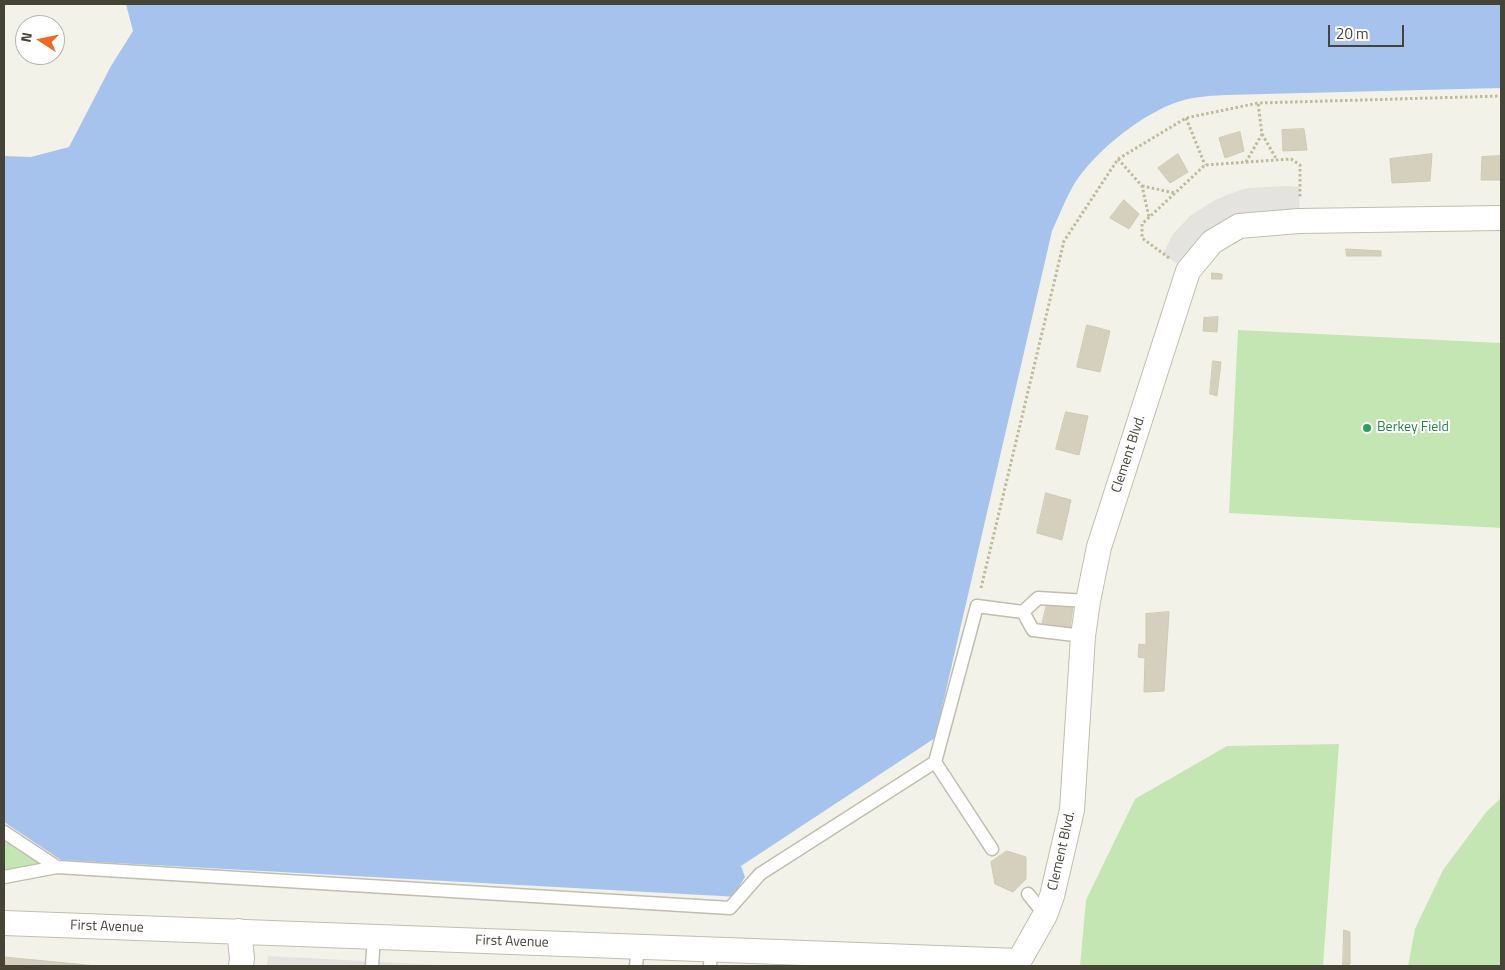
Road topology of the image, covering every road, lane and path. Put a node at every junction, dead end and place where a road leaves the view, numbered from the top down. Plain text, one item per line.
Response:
1 (1501, 96) edge
2 (1258, 103) junction
3 (1186, 118) junction
4 (1262, 134) junction
5 (1118, 159) junction
6 (1277, 160) junction
7 (1246, 162) junction
8 (1205, 165) junction
9 (1142, 186) junction
10 (1175, 193) junction
11 (1149, 217) junction
12 (1501, 218) edge
13 (1299, 221) junction
14 (1188, 271) junction
15 (1088, 601) junction
16 (977, 606) junction
17 (1023, 612) junction
18 (1083, 636) junction
19 (935, 762) junction
20 (4, 832) edge
21 (992, 849) dead end
22 (57, 867) junction
23 (4, 877) edge
24 (1028, 894) dead end
25 (1045, 915) junction
26 (4, 923) edge
27 (239, 932) junction
28 (374, 936) junction
29 (637, 956) edge
30 (710, 958) edge
31 (1020, 964) edge
32 (241, 966) edge
33 (372, 966) edge

1 - 2 path
2 - 3 path
2 - 4 path
3 - 5 path
3 - 8 path
4 - 6 path
4 - 7 path
5 - 9 path
5 - 16 path
6 - 7 path
6 - 13 path
7 - 8 path
8 - 10 path
9 - 10 path
9 - 11 path
10 - 11 path
11 - 14 path
12 - 13 street, Clement Blvd.
13 - 14 street, Clement Blvd.
14 - 15 street, Clement Blvd.
15 - 17 lane
15 - 18 street, Clement Blvd.
16 - 17 lane
16 - 19 lane
17 - 18 lane
18 - 25 street, Clement Blvd.
19 - 21 lane
19 - 22 lane
20 - 22 lane
22 - 23 lane
24 - 25 lane
25 - 31 street, Clement Blvd.
26 - 27 street, First Avenue
27 - 28 street, First Avenue
27 - 32 street
28 - 29 street, First Avenue
28 - 33 lane
29 - 30 street, First Avenue
30 - 31 street, First Avenue

